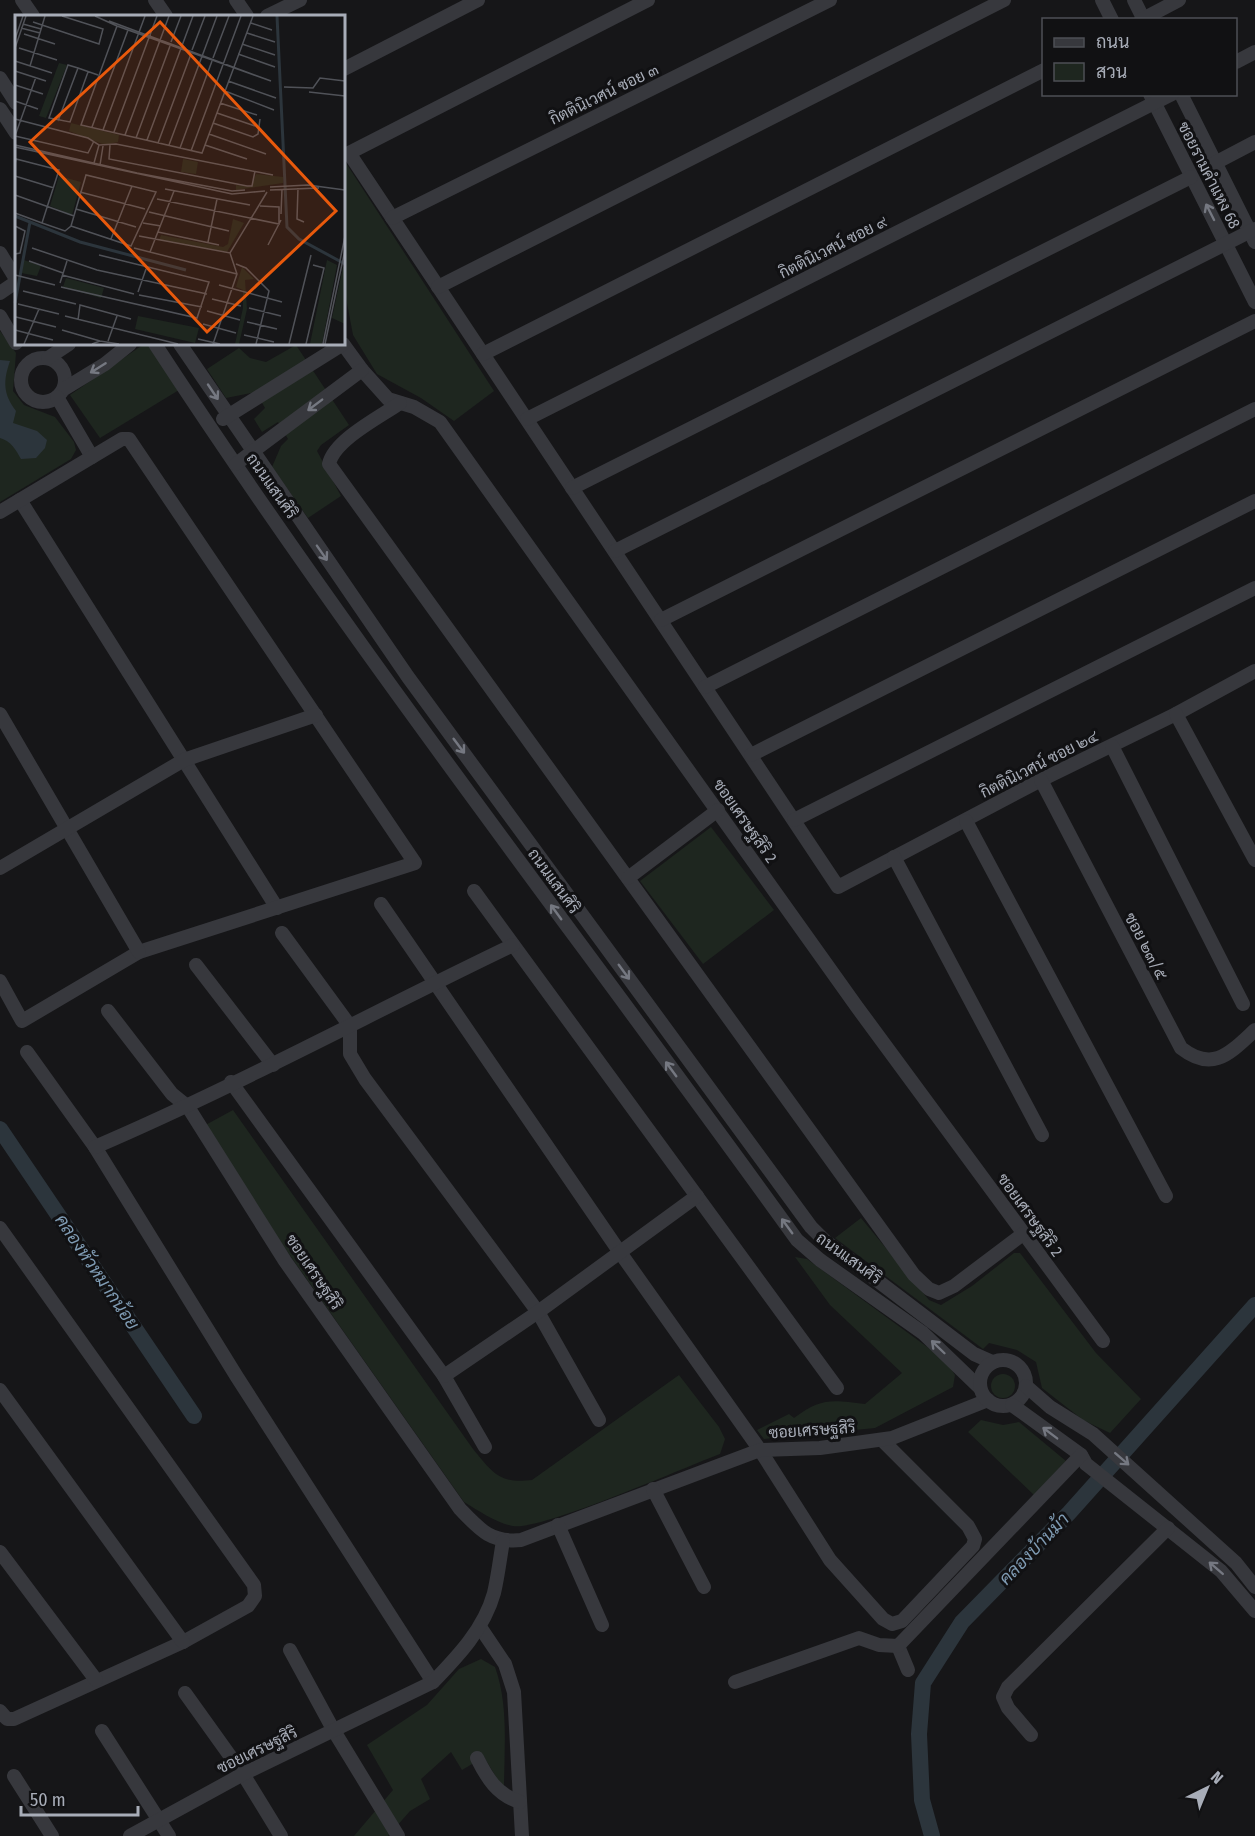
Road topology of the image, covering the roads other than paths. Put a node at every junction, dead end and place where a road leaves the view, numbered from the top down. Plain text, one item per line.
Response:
1 (22, 0) edge
2 (155, 0) edge
3 (236, 0) edge
4 (300, 0) edge
5 (478, 0) edge
6 (648, 0) edge
7 (830, 0) edge
8 (1004, 0) edge
9 (1102, 0) edge
10 (1134, 0) edge
11 (1179, 0) edge
12 (32, 15) edge
13 (165, 15) edge
14 (246, 15) edge
15 (269, 15) edge
16 (1111, 18) edge
17 (1143, 18) edge
18 (1145, 18) edge
19 (1255, 52) edge
20 (1237, 61) edge
21 (345, 68) edge
22 (1042, 71) edge
23 (0, 78) edge
24 (1182, 96) edge
25 (1152, 99) edge
26 (15, 101) edge
27 (0, 109) edge
28 (15, 132) edge
29 (1255, 142) edge
30 (1215, 163) junction
31 (1191, 177) junction
32 (392, 218) junction
33 (1253, 234) edge
34 (1225, 243) junction
35 (0, 253) edge
36 (15, 278) edge
37 (15, 281) edge
38 (438, 286) junction
39 (0, 293) edge
40 (1255, 302) edge
41 (0, 316) edge
42 (1255, 321) edge
43 (15, 340) edge
44 (18, 345) edge
45 (68, 345) edge
46 (129, 345) edge
47 (156, 345) edge
48 (181, 345) edge
49 (341, 345) edge
50 (344, 345) edge
51 (483, 354) junction
52 (48, 358) junction
53 (28, 363) junction
54 (362, 370) junction
55 (61, 393) junction
56 (400, 403) junction
57 (1255, 409) edge
58 (228, 416) junction
59 (527, 419) junction
60 (211, 427) junction
61 (253, 453) junction
62 (92, 457) junction
63 (236, 464) junction
64 (572, 488) junction
65 (20, 500) junction
66 (1255, 501) edge
67 (0, 512) edge
68 (615, 551) junction
69 (1255, 588) edge
70 (351, 594) junction
71 (335, 606) junction
72 (661, 620) junction
73 (1255, 671) edge
74 (705, 687) junction
75 (0, 714) edge
76 (435, 714) junction
77 (1176, 714) junction
78 (316, 715) junction
79 (419, 724) junction
80 (1112, 746) junction
81 (751, 755) junction
82 (184, 760) junction
83 (1041, 780) junction
84 (718, 810) junction
85 (794, 820) junction
86 (966, 821) junction
87 (67, 829) junction
88 (894, 857) junction
89 (1255, 860) edge
90 (0, 868) edge
91 (628, 878) junction
92 (474, 891) dead end
93 (381, 904) dead end
94 (277, 908) junction
95 (282, 933) dead end
96 (513, 945) junction
97 (139, 952) junction
98 (610, 952) junction
99 (594, 964) junction
100 (196, 965) dead end
101 (0, 981) edge
102 (434, 983) junction
103 (1243, 1004) dead end
104 (108, 1011) dead end
105 (350, 1026) junction
106 (1255, 1030) edge
107 (27, 1052) dead end
108 (273, 1065) junction
109 (231, 1082) junction
110 (188, 1107) junction
111 (1042, 1136) dead end
112 (95, 1147) junction
113 (780, 1185) junction
114 (764, 1194) junction
115 (697, 1196) junction
116 (1166, 1196) dead end
117 (0, 1228) edge
118 (1023, 1234) junction
119 (619, 1251) junction
120 (880, 1282) junction
121 (872, 1295) junction
122 (538, 1312) junction
123 (1103, 1341) dead end
124 (992, 1362) junction
125 (444, 1376) junction
126 (1026, 1386) junction
127 (837, 1388) dead end
128 (980, 1388) junction
129 (0, 1390) edge
130 (988, 1400) junction
131 (1012, 1405) junction
132 (599, 1420) dead end
133 (882, 1440) junction
134 (485, 1447) dead end
135 (760, 1450) junction
136 (1083, 1460) junction
137 (652, 1489) junction
138 (558, 1525) junction
139 (1168, 1528) junction
140 (503, 1541) junction
141 (0, 1552) edge
142 (704, 1587) dead end
143 (1255, 1587) edge
144 (1255, 1611) edge
145 (602, 1625) dead end
146 (480, 1627) junction
147 (183, 1641) junction
148 (898, 1646) junction
149 (290, 1650) dead end
150 (908, 1670) dead end
151 (96, 1680) junction
152 (433, 1682) junction
153 (735, 1682) dead end
154 (185, 1693) dead end
155 (1, 1712) edge
156 (102, 1731) dead end
157 (334, 1731) junction
158 (1031, 1735) dead end
159 (477, 1758) dead end
160 (243, 1774) junction
161 (14, 1776) dead end
162 (520, 1802) junction
163 (161, 1821) junction
164 (52, 1836) edge
165 (130, 1836) edge
166 (169, 1836) edge
167 (281, 1836) edge
168 (398, 1836) edge
169 (522, 1836) edge

1 - 12 street
2 - 13 street
3 - 14 street
4 - 15 street
5 - 21 street
6 - 32 street
7 - 32 street, กิตตินิเวศน์ ซอย ๓
8 - 38 street
9 - 16 street
10 - 17 street
11 - 18 street
19 - 20 street
22 - 51 street
23 - 26 street
24 - 30 street, ซอยรามคำแหง 68
25 - 31 street, ซอยรามคำแหง 68
25 - 59 street, กิตตินิเวศน์ ซอย ๙
27 - 28 street
29 - 30 street
30 - 33 street, ซอยรามคำแหง 68
34 -> 31 street, ซอยรามคำแหง 68
31 - 64 street
32 - 38 street
33 - 34 street
34 - 40 street, ซอยรามคำแหง 68
34 - 68 street
35 - 36 street
37 - 39 street
38 - 51 street
41 - 43 street
42 - 72 street
44 - 53 street
45 - 52 street
46 -> 55 street
47 - 60 street, ถนนแสนศิริ
48 -> 58 street, ถนนแสนศิริ
49 - 58 street
50 - 54 street, ซอยเศรษฐสิริ 2
51 - 59 street
52 - 53 street
52 - 55 street
53 - 55 street
54 - 56 street, ซอยเศรษฐสิริ 2
54 -> 61 street
55 - 62 street
56 - 84 street, ซอยเศรษฐสิริ 2
56 - 91 street
57 - 74 street
58 - 60 street
58 - 61 street, ถนนแสนศิริ
59 - 64 street
60 - 63 street, ถนนแสนศิริ
61 - 63 street
61 -> 70 street, ถนนแสนศิริ
62 - 65 street
62 - 78 street
63 - 71 street, ถนนแสนศิริ
64 - 68 street
65 - 67 street
65 - 82 street
66 - 81 street
68 - 72 street
69 - 85 street
70 - 71 street
70 - 76 street, ถนนแสนศิริ
71 - 79 street, ถนนแสนศิริ
72 - 74 street
73 - 77 street, กิตตินิเวศน์ ซอย ๒๔
74 - 81 street
75 - 87 street
76 - 79 street
76 -> 98 street, ถนนแสนศิริ
77 - 80 street, กิตตินิเวศน์ ซอย ๒๔
77 - 89 street
78 - 82 street
78 - 94 street
99 -> 79 street, ถนนแสนศิริ
80 - 83 street, กิตตินิเวศน์ ซอย ๒๔
80 - 103 street
81 - 85 street
82 - 87 street
82 - 94 street
83 - 86 street, กิตตินิเวศน์ ซอย ๒๔
83 - 106 street, ซอย ๒๓/๕
84 - 91 street
84 - 118 street, ซอยเศรษฐสิริ 2
85 - 88 street, กิตตินิเวศน์ ซอย ๒๔
86 - 88 street, กิตตินิเวศน์ ซอย ๒๔
86 - 116 street
87 - 90 street
87 - 97 street
88 - 111 street
91 - 118 street
92 - 96 street
93 - 102 street
94 - 97 street
95 - 105 street
96 - 102 street
96 - 115 street
97 - 101 street
98 - 99 street
98 -> 113 street, ถนนแสนศิริ
114 -> 99 street, ถนนแสนศิริ
100 - 108 street
102 - 105 street
102 - 119 street
104 - 110 street, ซอยเศรษฐสิริ
105 - 108 street
105 - 122 street
107 - 112 street
108 - 109 street
109 - 110 street
109 - 125 street
110 - 112 street
110 - 140 street, ซอยเศรษฐสิริ
112 - 152 street
113 - 114 street
113 - 120 street, ถนนแสนศิริ
121 -> 114 street, ถนนแสนศิริ
115 - 119 street
115 - 127 street
117 - 147 street
118 - 123 street, ซอยเศรษฐสิริ 2
119 - 122 street
119 - 135 street
120 - 121 street
120 - 124 street, ถนนแสนศิริ
128 -> 121 street, ถนนแสนศิริ
122 - 125 street
122 - 132 street
124 - 126 street
124 - 128 street
125 - 134 street
126 - 131 street
126 -> 143 street
128 - 130 street
129 - 147 street
130 - 131 street
130 - 133 street, ซอยเศรษฐสิริ
136 -> 131 street
133 - 135 street, ซอยเศรษฐสิริ
133 - 135 street
135 - 137 street, ซอยเศรษฐสิริ
136 - 139 street
136 - 148 street
137 - 138 street, ซอยเศรษฐสิริ
137 - 142 street
138 - 140 street, ซอยเศรษฐสิริ
138 - 145 street
144 -> 139 street
139 - 158 street
140 - 146 street, ซอยเศรษฐสิริ
141 - 151 street
146 - 152 street, ซอยเศรษฐสิริ
146 - 162 street
147 - 151 street
148 - 150 street
148 - 153 street
149 - 157 street
151 - 155 street
152 - 157 street, ซอยเศรษฐสิริ
154 - 160 street
156 - 163 street
157 - 160 street, ซอยเศรษฐสิริ
157 - 168 street
159 - 162 street
160 - 163 street, ซอยเศรษฐสิริ
160 - 167 street
161 - 164 street
162 - 169 street
163 - 165 street, ซอยเศรษฐสิริ
163 - 166 street

